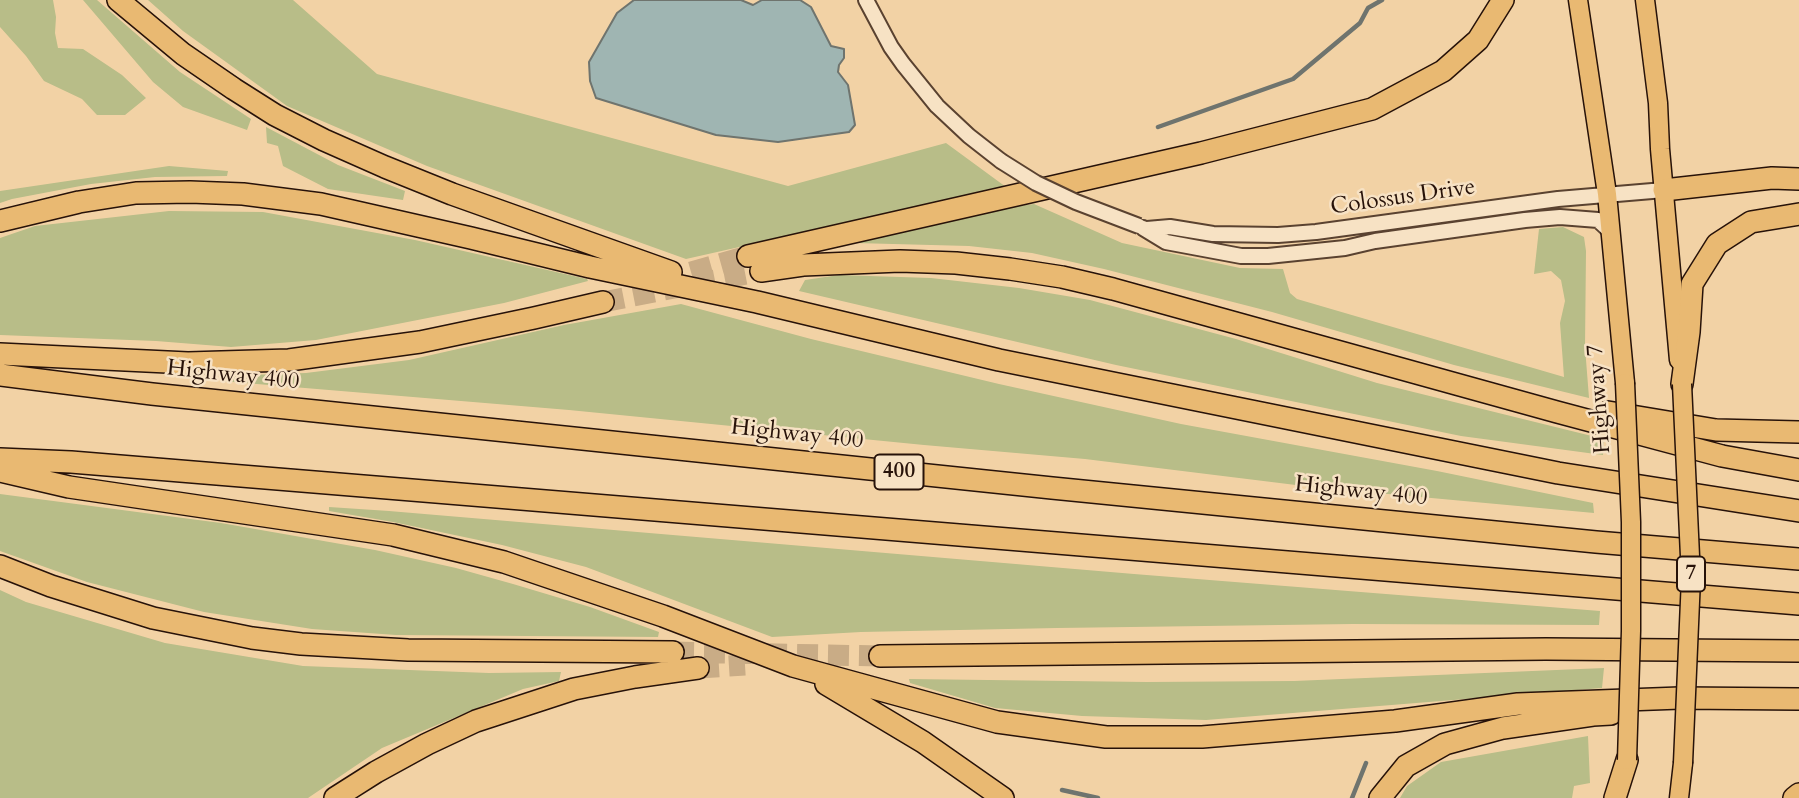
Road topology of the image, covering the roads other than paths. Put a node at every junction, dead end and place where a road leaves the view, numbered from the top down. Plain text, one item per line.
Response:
1 (118, 0) edge
2 (866, 0) edge
3 (1503, 0) edge
4 (1577, 0) edge
5 (1645, 0) edge
6 (1799, 178) edge
7 (1664, 190) junction
8 (1607, 194) junction
9 (1523, 212) junction
10 (1799, 214) edge
11 (0, 221) edge
12 (1143, 228) junction
13 (1611, 232) junction
14 (603, 302) tunnel mouth
15 (757, 302) junction
16 (0, 354) edge
17 (0, 375) edge
18 (1682, 384) junction
19 (1558, 412) junction
20 (1799, 432) edge
21 (0, 459) edge
22 (1799, 470) edge
23 (0, 471) edge
24 (1799, 511) edge
25 (1799, 559) edge
26 (0, 566) edge
27 (1799, 604) edge
28 (1799, 651) edge
29 (673, 652) tunnel mouth
30 (880, 656) tunnel mouth
31 (793, 666) junction
32 (698, 668) tunnel mouth
33 (1680, 698) junction
34 (1799, 699) edge
35 (1626, 760) junction
36 (1799, 794) edge
37 (335, 798) edge
38 (1003, 798) edge
39 (1380, 798) edge
40 (1615, 798) edge
41 (1623, 798) edge
42 (1679, 798) edge
43 (1794, 798) edge

1 - 15 highway
2 - 12 street, Colossus Drive, bridge
3 - 19 highway
4 - 8 main road, Highway 7
5 - 7 main road, 7
6 - 7 highway
7 - 8 street, Colossus Drive
7 - 18 main road, 7
8 - 9 street, Colossus Drive
8 - 13 main road, Highway 7
9 - 12 street, Colossus Drive
9 - 12 street, Colossus Drive
9 - 13 street, Colossus Drive
10 - 18 highway
11 - 15 highway
13 - 35 main road, Highway 7, bridge
14 - 16 highway
15 - 24 highway
17 - 25 highway, Highway 400 / 400
18 - 42 main road, 7, bridge
19 - 20 highway
19 - 22 highway
21 - 27 highway
23 - 31 highway
26 - 29 highway
28 - 30 highway
31 - 33 highway
31 - 38 highway
32 - 37 highway
33 - 34 highway
33 - 39 highway
35 - 40 highway
35 - 41 main road, Highway 7
36 - 43 highway

